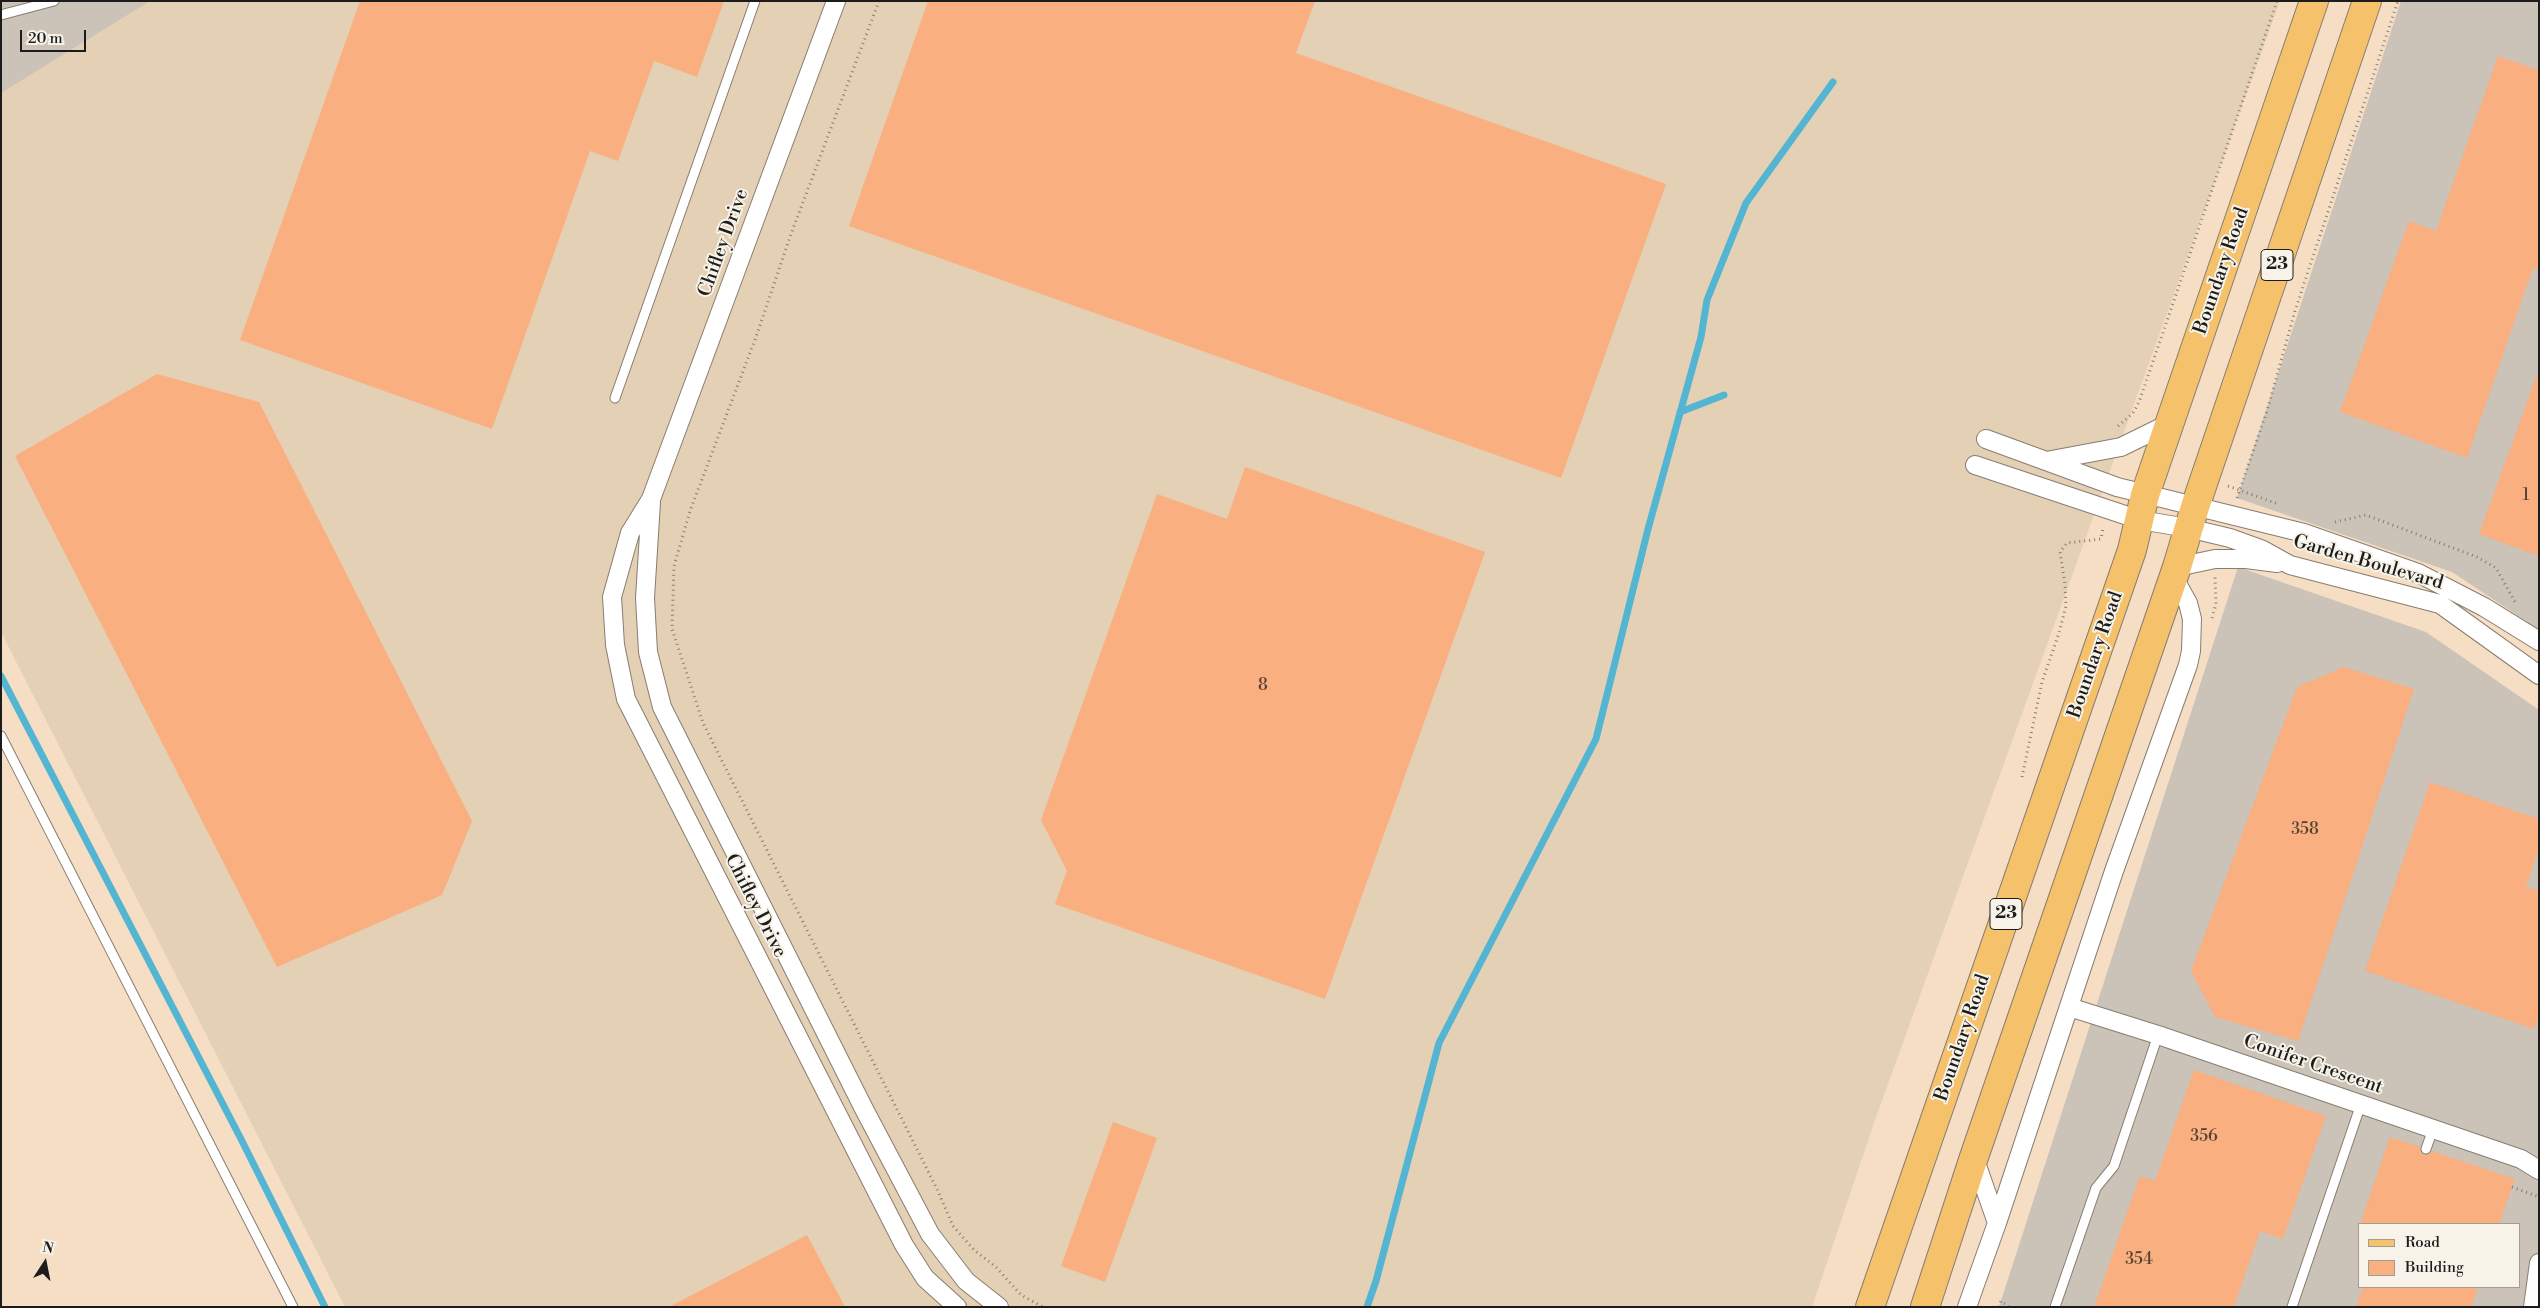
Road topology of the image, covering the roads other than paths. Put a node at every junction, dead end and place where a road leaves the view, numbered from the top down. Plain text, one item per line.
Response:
1 (29, 1) edge
2 (54, 1) edge
3 (755, 1) edge
4 (836, 1) edge
5 (2314, 1) edge
6 (2367, 1) edge
7 (18, 10) junction
8 (1, 15) edge
9 (615, 398) dead end
10 (2170, 423) junction
11 (1986, 439) dead end
12 (2044, 461) junction
13 (1975, 465) dead end
14 (651, 499) junction
15 (2142, 508) junction
16 (2191, 517) junction
17 (2290, 565) junction
18 (2175, 572) junction
19 (2539, 641) edge
20 (2539, 675) edge
21 (1, 736) edge
22 (2070, 1007) junction
23 (2158, 1035) junction
24 (2361, 1104) junction
25 (2433, 1129) junction
26 (2426, 1149) dead end
27 (1974, 1157) junction
28 (2539, 1170) edge
29 (1997, 1222) junction
30 (2539, 1263) edge
31 (293, 1307) edge
32 (957, 1307) edge
33 (999, 1307) edge
34 (1870, 1307) edge
35 (1925, 1307) edge
36 (1967, 1307) edge
37 (2055, 1307) edge
38 (2292, 1307) edge
39 (2533, 1307) edge

1 - 7 lane
2 - 7 lane
3 - 9 lane
4 - 14 street, Chifley Drive
5 - 10 main road, Boundary Road / 23
6 - 16 main road, 23
7 - 8 lane
10 - 12 street
10 - 15 main road, Boundary Road / 23
11 - 12 street
12 - 15 street
13 - 15 street
14 - 32 street, Chifley Drive
14 - 33 street, Chifley Drive
15 - 16 street, Garden Boulevard
15 - 16 street, Garden Boulevard
15 - 34 main road, Boundary Road / 23
16 - 17 street, Garden Boulevard
16 - 18 main road, 23
16 - 19 street, Garden Boulevard
17 - 18 street
17 - 20 street, Garden Boulevard
18 - 22 street
18 - 27 main road, 23
21 - 31 lane
22 - 23 street, Conifer Crescent
22 - 29 street
23 - 24 street, Conifer Crescent
23 - 37 lane
24 - 25 street, Conifer Crescent
24 - 38 lane
25 - 26 lane
25 - 28 street, Conifer Crescent
27 - 29 street
27 - 35 main road, 23
29 - 36 street
30 - 39 street

